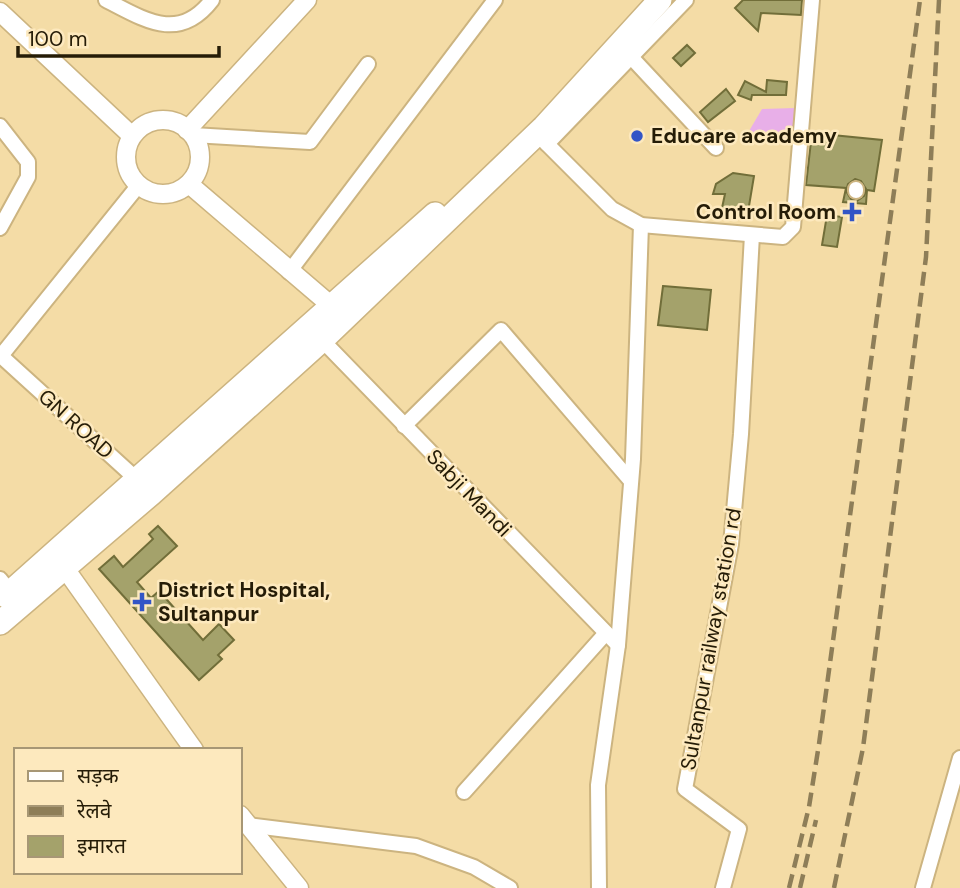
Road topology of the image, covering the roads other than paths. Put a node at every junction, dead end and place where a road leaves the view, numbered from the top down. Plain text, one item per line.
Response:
1 (106, 0) edge
2 (212, 0) edge
3 (307, 0) edge
4 (495, 0) edge
5 (650, 0) edge
6 (660, 0) edge
7 (686, 0) edge
8 (812, 0) edge
9 (0, 12) edge
10 (632, 58) junction
11 (368, 64) dead end
12 (0, 126) edge
13 (190, 132) junction
14 (542, 135) junction
15 (131, 136) junction
16 (716, 148) dead end
17 (189, 184) junction
18 (138, 186) junction
19 (641, 225) junction
20 (0, 228) edge
21 (752, 235) junction
22 (289, 272) junction
23 (338, 312) junction
24 (321, 340) junction
25 (0, 356) edge
26 (404, 426) junction
27 (630, 480) junction
28 (145, 487) junction
29 (64, 567) junction
30 (8, 594) edge
31 (0, 623) edge
32 (606, 633) junction
33 (618, 645) junction
34 (193, 748) edge
35 (960, 758) edge
36 (464, 792) dead end
37 (243, 820) edge
38 (296, 887) edge
39 (510, 888) edge
40 (599, 888) edge
41 (723, 888) edge
42 (923, 888) edge

1 - 2 street
3 - 13 street
4 - 22 street
5 - 14 street
6 - 14 main road
7 - 10 street
8 - 21 street
9 - 15 street
10 - 14 street
10 - 16 street
11 - 13 street
12 - 20 street
13 - 15 street
13 - 17 street
14 - 19 street
14 - 23 main road
15 - 18 street
17 - 18 street
17 - 22 street
18 - 25 street
19 - 21 street
19 - 27 street
21 - 41 street, Sultanpur railway station rd
22 - 23 street
23 - 24 main road
23 - 28 main road
24 - 26 street, Sabji Mandi
24 - 28 main road
25 - 28 street, GN ROAD
26 - 27 street
26 - 32 street, Sabji Mandi
27 - 33 street
28 - 29 main road
28 - 30 main road
29 - 30 main road
29 - 34 street
30 - 31 main road
32 - 33 street, Sabji Mandi
32 - 36 street
33 - 40 street
35 - 42 street
37 - 38 street
37 - 39 street

